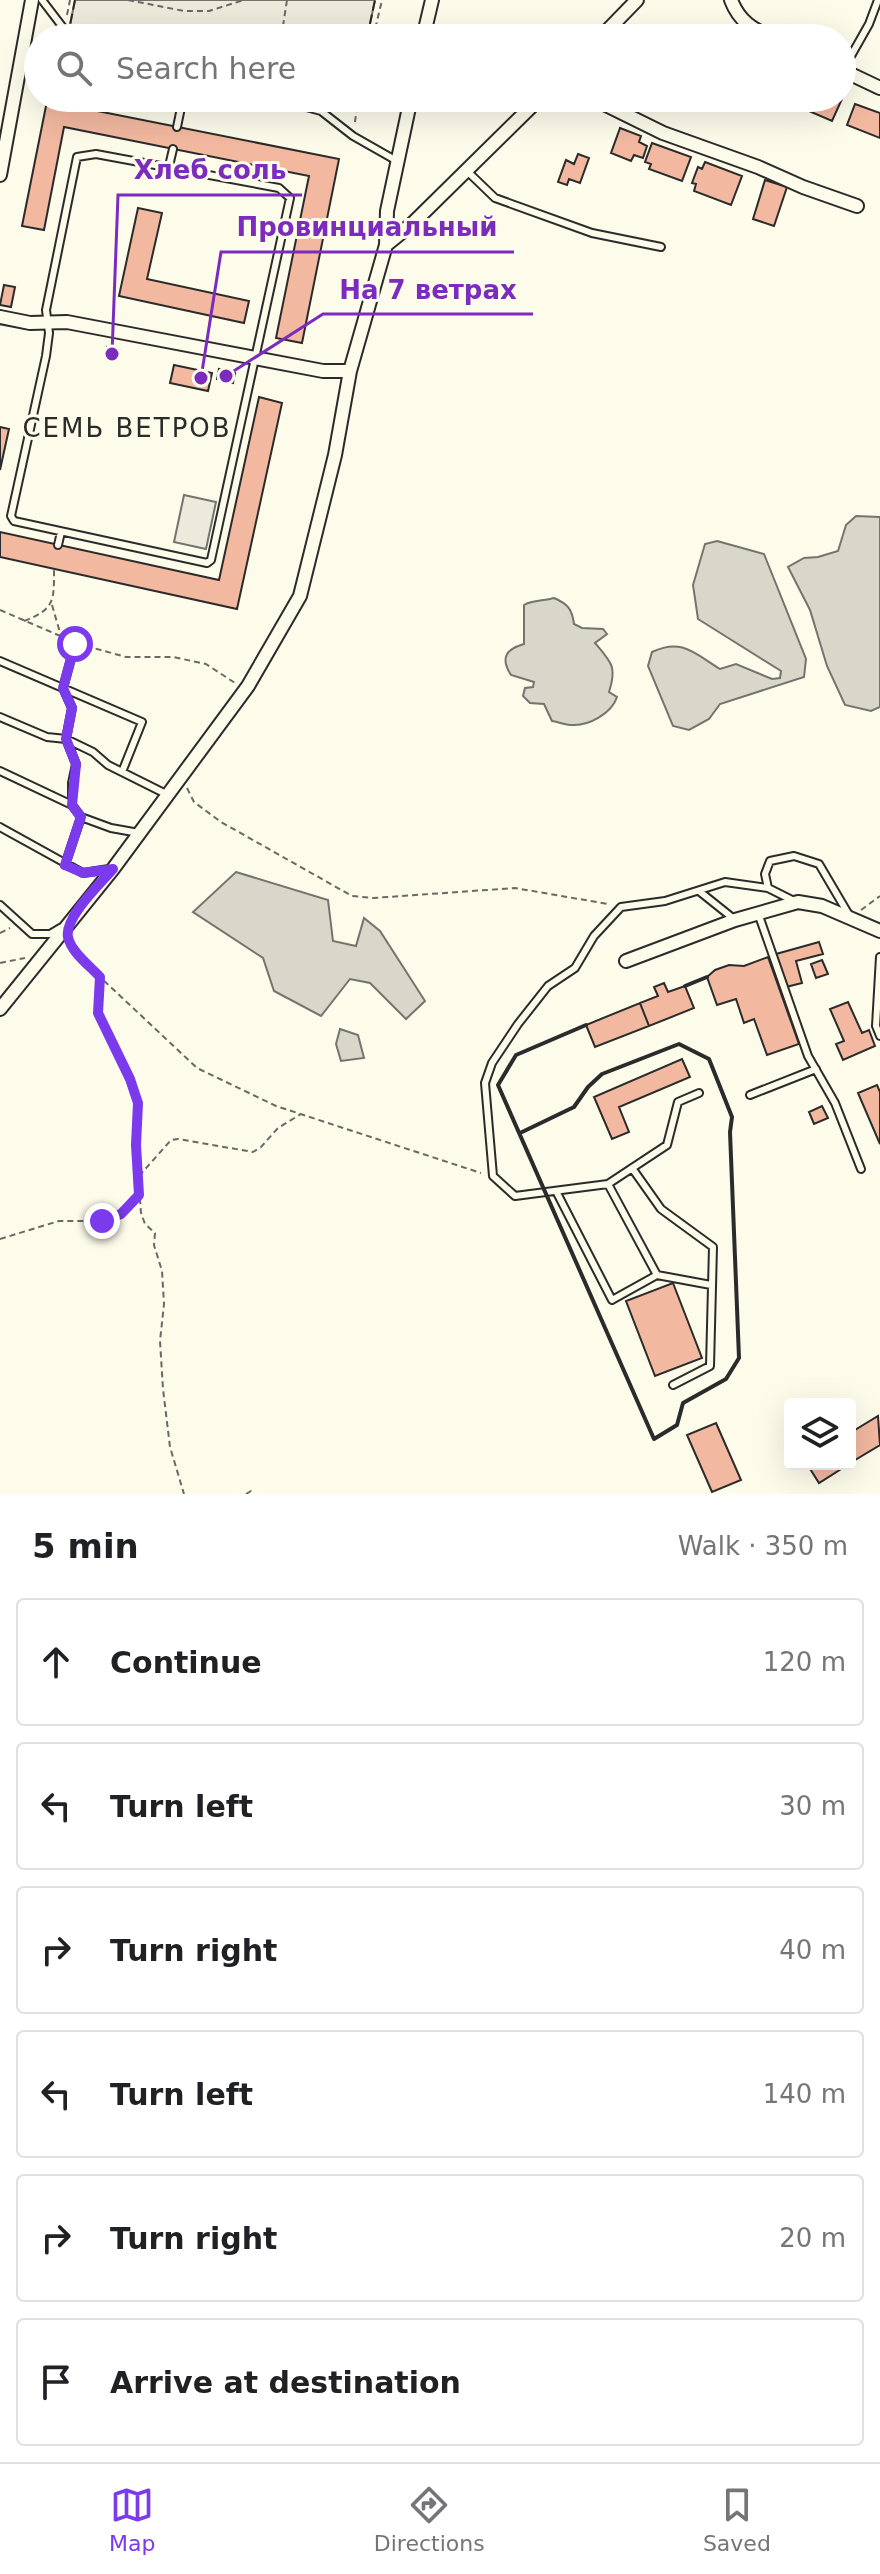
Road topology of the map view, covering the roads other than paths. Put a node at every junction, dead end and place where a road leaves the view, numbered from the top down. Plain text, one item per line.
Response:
1 (32, 0) edge
2 (42, 0) edge
3 (432, 0) edge
4 (637, 0) edge
5 (731, 0) edge
6 (878, 0) edge
7 (28, 24) edge
8 (60, 24) edge
9 (426, 24) edge
10 (614, 24) edge
11 (748, 24) edge
12 (24, 44) edge
13 (856, 47) edge
14 (20, 66) junction
15 (24, 67) edge
16 (856, 76) edge
17 (880, 88) edge
18 (180, 112) edge
19 (322, 112) edge
20 (408, 112) edge
21 (526, 112) edge
22 (620, 112) edge
23 (177, 127) dead end
24 (173, 149) dead end
25 (397, 161) junction
26 (169, 166) junction
27 (467, 171) junction
28 (0, 175) edge
29 (857, 206) dead end
30 (386, 245) junction
31 (661, 247) dead end
32 (0, 317) edge
33 (47, 322) junction
34 (255, 359) junction
35 (350, 371) junction
36 (61, 532) junction
37 (58, 545) dead end
38 (75, 644) road end
39 (0, 661) edge
40 (63, 688) junction
41 (0, 717) edge
42 (66, 739) junction
43 (0, 771) edge
44 (122, 772) junction
45 (168, 795) junction
46 (72, 805) junction
47 (81, 817) junction
48 (0, 827) edge
49 (139, 833) junction
50 (65, 865) junction
51 (113, 869) junction
52 (768, 888) junction
53 (699, 891) junction
54 (798, 902) junction
55 (0, 905) edge
56 (758, 913) junction
57 (851, 918) junction
58 (735, 920) junction
59 (68, 923) junction
60 (880, 931) edge
61 (880, 957) edge
62 (626, 961) dead end
63 (0, 1009) edge
64 (880, 1036) edge
65 (816, 1069) junction
66 (699, 1093) dead end
67 (750, 1095) dead end
68 (632, 1168) junction
69 (861, 1169) dead end
70 (608, 1184) junction
71 (556, 1191) junction
72 (657, 1275) junction
73 (711, 1285) junction
74 (673, 1385) dead end

1 - 7 street
2 - 8 lane
3 - 9 street
4 - 10 street
5 - 11 street
6 - 13 lane
12 - 14 street
14 - 15 lane
14 - 28 street
16 - 17 street
18 - 23 lane
19 - 25 lane
20 - 25 street
21 - 27 street
22 - 29 street
24 - 26 lane
25 - 30 street
26 - 33 lane
26 - 34 lane
27 - 30 street
27 - 31 lane
30 - 35 street
32 - 33 street
33 - 34 street
33 - 36 lane
34 - 35 street
34 - 36 lane
35 - 45 street
36 - 37 lane
38 - 40 lane
39 - 40 lane
40 - 42 lane
40 - 44 lane
41 - 42 lane
42 - 44 lane
42 - 46 lane
43 - 46 lane
44 - 45 lane
45 - 49 street
46 - 47 lane
47 - 49 lane
47 - 50 lane
48 - 50 lane
49 - 51 street
50 - 51 lane
51 - 59 street
52 - 53 lane
52 - 54 lane
52 - 57 lane
53 - 58 lane
53 - 71 lane
54 - 56 street
54 - 57 street
55 - 59 lane
56 - 58 street
56 - 65 lane
57 - 60 street
58 - 62 street
59 - 63 street
61 - 64 lane
65 - 67 lane
65 - 69 lane
66 - 68 lane
68 - 70 lane
68 - 73 lane
70 - 71 lane
70 - 72 lane
71 - 72 lane
72 - 73 lane
73 - 74 lane

